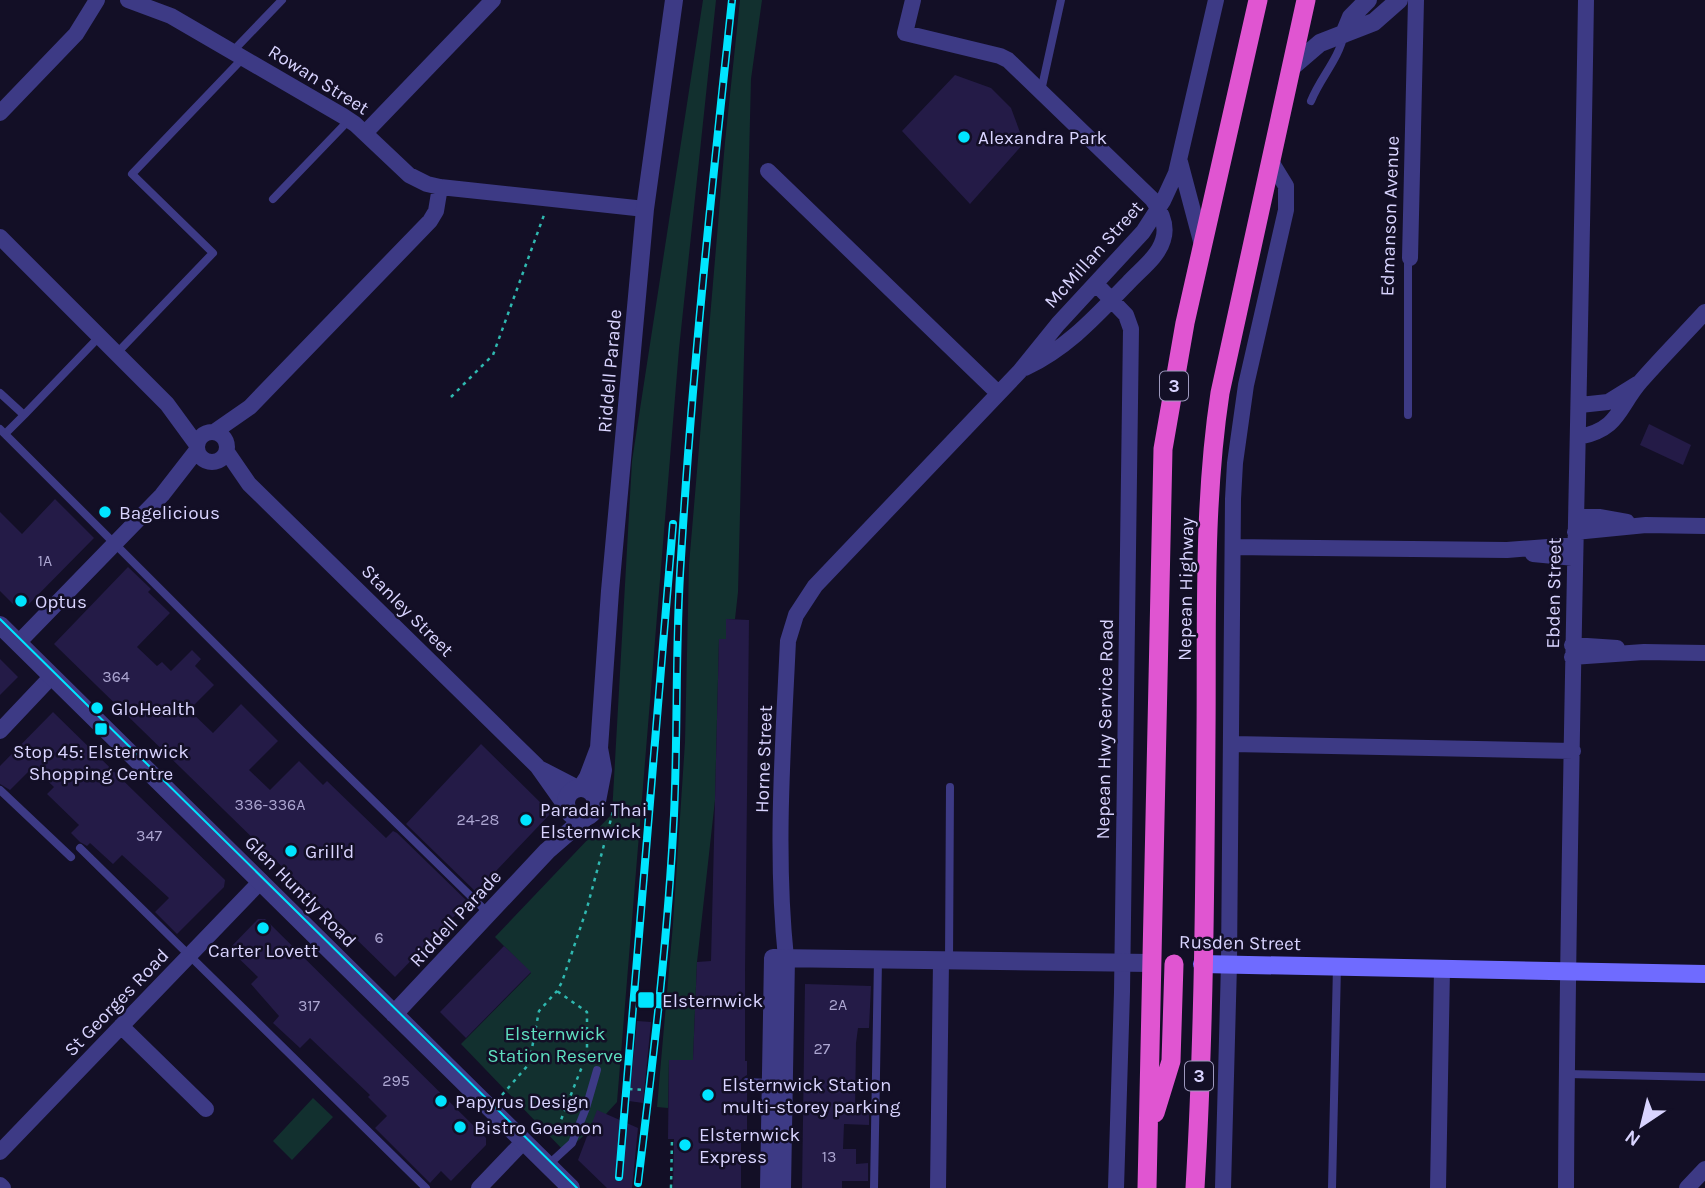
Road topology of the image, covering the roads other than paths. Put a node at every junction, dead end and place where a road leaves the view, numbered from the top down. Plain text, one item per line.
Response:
1 (97, 0) edge
2 (128, 0) edge
3 (154, 0) edge
4 (282, 0) edge
5 (493, 0) edge
6 (674, 0) edge
7 (913, 0) edge
8 (1061, 0) edge
9 (1216, 0) edge
10 (1258, 0) edge
11 (1306, 0) edge
12 (1368, 0) edge
13 (1401, 0) edge
14 (1416, 0) edge
15 (1586, 0) edge
16 (171, 16) junction
17 (1415, 19) junction
18 (1344, 34) junction
19 (239, 54) junction
20 (1292, 67) junction
21 (1041, 91) junction
22 (1311, 101) dead end
23 (0, 113) edge
24 (349, 120) junction
25 (365, 133) junction
26 (1269, 160) junction
27 (1180, 162) junction
28 (768, 171) dead end
29 (440, 187) junction
30 (273, 198) dead end
31 (645, 209) junction
32 (1158, 209) junction
33 (4, 243) edge
34 (1203, 248) junction
35 (1410, 258) joint
36 (1096, 284) junction
37 (1111, 300) junction
38 (1705, 313) edge
39 (100, 337) junction
40 (117, 353) junction
41 (1020, 371) junction
42 (1639, 383) junction
43 (997, 392) junction
44 (0, 393) edge
45 (1580, 405) junction
46 (250, 407) junction
47 (24, 415) junction
48 (1408, 415) dead end
49 (2, 431) edge
50 (1579, 437) junction
51 (204, 440) junction
52 (220, 455) junction
53 (162, 495) junction
54 (1705, 526) edge
55 (1575, 538) junction
56 (115, 545) junction
57 (1233, 547) junction
58 (796, 615) joint
59 (0, 625) edge
60 (19, 643) junction
61 (1572, 651) junction
62 (1705, 653) edge
63 (52, 676) junction
64 (0, 731) edge
65 (1231, 744) junction
66 (599, 748) junction
67 (1573, 751) junction
68 (537, 766) junction
69 (950, 787) dead end
70 (580, 788) junction
71 (0, 790) edge
72 (597, 801) junction
73 (567, 808) junction
74 (585, 818) junction
75 (80, 848) dead end
76 (547, 851) junction
77 (71, 857) dead end
78 (261, 881) junction
79 (489, 914) junction
80 (190, 956) junction
81 (780, 958) junction
82 (878, 960) junction
83 (945, 961) junction
84 (1150, 963) junction
85 (1121, 964) junction
86 (1174, 964) junction
87 (1202, 964) junction
88 (1229, 964) junction
89 (1337, 967) junction
90 (1442, 969) junction
91 (1569, 972) junction
92 (1705, 974) edge
93 (394, 1014) junction
94 (121, 1026) junction
95 (597, 1070) dead end
96 (775, 1072) junction
97 (1566, 1074) junction
98 (1705, 1077) edge
99 (747, 1082) dead end
100 (206, 1109) dead end
101 (1150, 1127) junction
102 (524, 1141) junction
103 (0, 1152) edge
104 (548, 1165) junction
105 (1705, 1170) edge
106 (775, 1186) edge
107 (426, 1188) edge
108 (479, 1188) edge
109 (571, 1188) edge
110 (874, 1188) edge
111 (938, 1188) edge
112 (1116, 1188) edge
113 (1147, 1188) edge
114 (1195, 1188) edge
115 (1223, 1188) edge
116 (1332, 1188) edge
117 (1438, 1188) edge
118 (1566, 1188) edge
119 (1687, 1188) edge

1 - 23 street
2 - 16 street, Rowan Street
3 - 16 street, Rowan Street
4 - 19 lane
5 - 25 street
6 - 31 street, Riddell Parade
7 - 21 street
8 - 21 lane
9 - 27 street
10 - 34 highway, Nepean Highway / 3
11 - 20 highway, Nepean Highway / 3
12 - 18 street
13 - 17 street
13 - 18 street
14 - 17 street, Edmanson Avenue
15 - 45 street, Ebden Street
16 - 19 street, Rowan Street
17 - 35 street, Edmanson Avenue
18 - 20 street
18 - 22 lane
19 - 24 street, Rowan Street
19 - 40 lane
20 - 26 highway, Nepean Highway / 3
21 - 32 street
24 - 25 street, Rowan Street
24 - 30 lane
25 - 29 street, Rowan Street
26 - 57 street
26 - 87 highway, Nepean Highway / 3
27 - 32 street
27 - 34 street
28 - 43 street
29 - 31 street, Rowan Street
29 - 46 street
31 - 66 street, Riddell Parade
32 - 36 street, McMillan Street
32 - 37 street, McMillan Street
33 - 39 street
34 - 84 highway, Nepean Highway / 3
35 - 48 lane, Edmanson Avenue
36 - 37 street, Nepean Hwy Service Road
36 - 41 street, McMillan Street
37 - 41 street, McMillan Street
37 - 85 street, Nepean Hwy Service Road
38 - 42 street
39 - 40 street
39 - 47 lane
40 - 51 street
41 - 43 street, McMillan Street
42 - 45 street
42 - 50 street
43 - 58 street, McMillan Street
44 - 47 lane
45 - 50 street, Ebden Street
46 - 51 street
46 - 52 street
47 - 49 lane
49 - 56 lane
50 - 55 street, Ebden Street
51 - 52 street
51 - 52 street
51 - 53 street
52 - 53 street
52 - 68 street, Stanley Street
53 - 56 street
54 - 55 street
55 - 57 street
55 - 61 street, Ebden Street
56 - 60 street
56 - 79 lane
57 - 65 street
58 - 81 street, Horne Street
59 - 60 street, Glen Huntly Road
60 - 63 street, Glen Huntly Road
61 - 62 street
61 - 67 street, Ebden Street
63 - 64 street
63 - 78 street, Glen Huntly Road
65 - 67 street
65 - 88 street
66 - 70 street, Riddell Parade
66 - 72 street, Riddell Parade
67 - 91 street, Ebden Street
68 - 70 street, Stanley Street
68 - 73 street, Stanley Street
69 - 83 lane
70 - 72 street
70 - 73 street
71 - 77 lane
72 - 74 street
73 - 74 street
73 - 76 street, Riddell Parade
74 - 76 street, Riddell Parade
75 - 80 lane
76 - 79 street, Riddell Parade
78 - 80 street, St Georges Road
78 - 93 street, Glen Huntly Road
79 - 93 street, Riddell Parade
80 - 94 street, St Georges Road
80 - 107 lane
81 - 82 street, Rusden Street
81 - 96 street, Horne Street
82 - 83 street, Rusden Street
82 - 110 lane
83 - 85 street, Rusden Street
83 - 111 street
84 - 85 street, Rusden Street
84 - 86 highway, Rusden Street
84 - 101 highway, Nepean Highway / 3
85 - 112 street, Nepean Hwy Service Road
86 - 87 highway, Rusden Street
86 - 101 highway
87 - 88 main road, Rusden Street
87 - 114 highway, Nepean Highway / 3
88 - 89 main road, Rusden Street
88 - 115 street
89 - 90 main road, Rusden Street
89 - 116 lane
90 - 91 main road, Rusden Street
90 - 117 street
91 - 92 main road, Rusden Street
91 - 97 street, Ebden Street
93 - 102 street, Glen Huntly Road
94 - 100 street
94 - 103 street, St Georges Road
95 - 104 lane
96 - 99 lane
96 - 106 street, Horne Street
97 - 98 lane
97 - 118 street, Ebden Street
101 - 113 highway, Nepean Highway / 3
102 - 104 street, Glen Huntly Road
102 - 108 street
104 - 109 street, Glen Huntly Road
105 - 119 street

